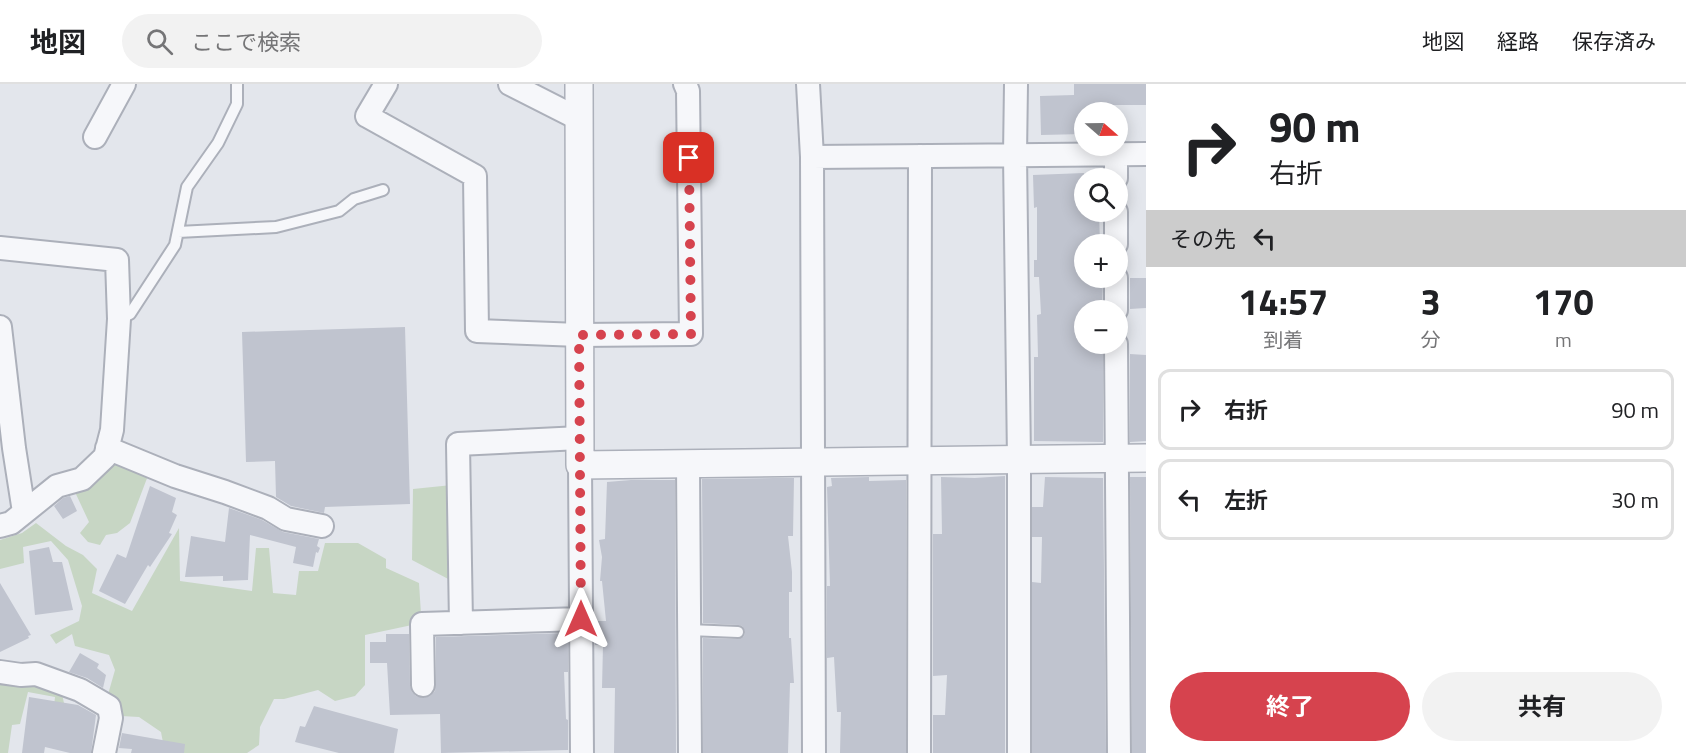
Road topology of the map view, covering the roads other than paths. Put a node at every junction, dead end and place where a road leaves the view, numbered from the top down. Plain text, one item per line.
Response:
1 (124, 84) edge
2 (237, 84) edge
3 (386, 84) edge
4 (510, 84) edge
5 (579, 84) edge
6 (686, 84) edge
7 (808, 84) edge
8 (1016, 84) edge
9 (579, 119) junction
10 (95, 137) dead end
11 (1146, 154) edge
12 (1015, 155) junction
13 (1074, 155) edge
14 (1128, 155) edge
15 (920, 156) junction
16 (812, 157) junction
17 (383, 190) dead end
18 (178, 232) junction
19 (0, 248) edge
20 (118, 319) junction
21 (0, 327) edge
22 (579, 335) junction
23 (1116, 354) edge
24 (579, 438) junction
25 (107, 448) junction
26 (1116, 458) junction
27 (1146, 458) edge
28 (1019, 460) junction
29 (919, 461) junction
30 (812, 462) junction
31 (688, 464) junction
32 (580, 465) junction
33 (24, 512) junction
34 (0, 526) edge
35 (322, 526) dead end
36 (581, 619) junction
37 (461, 623) junction
38 (689, 630) junction
39 (738, 632) dead end
40 (0, 672) edge
41 (424, 692) dead end
42 (104, 753) edge
43 (582, 753) edge
44 (690, 753) edge
45 (814, 753) edge
46 (919, 753) edge
47 (1019, 753) edge
48 (1119, 753) edge

1 - 10 street
2 - 18 lane
3 - 22 street
4 - 9 street
5 - 9 street
6 - 22 street
7 - 16 street
8 - 12 street
9 - 22 street
11 - 14 street
12 - 13 street
12 - 15 street
12 - 28 street
15 - 16 street
15 - 29 street
16 - 30 street
17 - 18 lane
18 - 20 lane
19 - 20 street
20 - 25 street
21 - 33 street
22 - 24 street
23 - 26 street
24 - 32 street
24 - 37 street
25 - 33 street
25 - 35 street
26 - 27 street
26 - 28 street
26 - 48 street
28 - 29 street
28 - 47 street
29 - 30 street
29 - 46 street
30 - 31 street
30 - 45 street
31 - 32 street
31 - 38 street
32 - 36 street
33 - 34 street
36 - 37 street
36 - 43 street
37 - 41 street
38 - 39 lane
38 - 44 street
40 - 42 street

